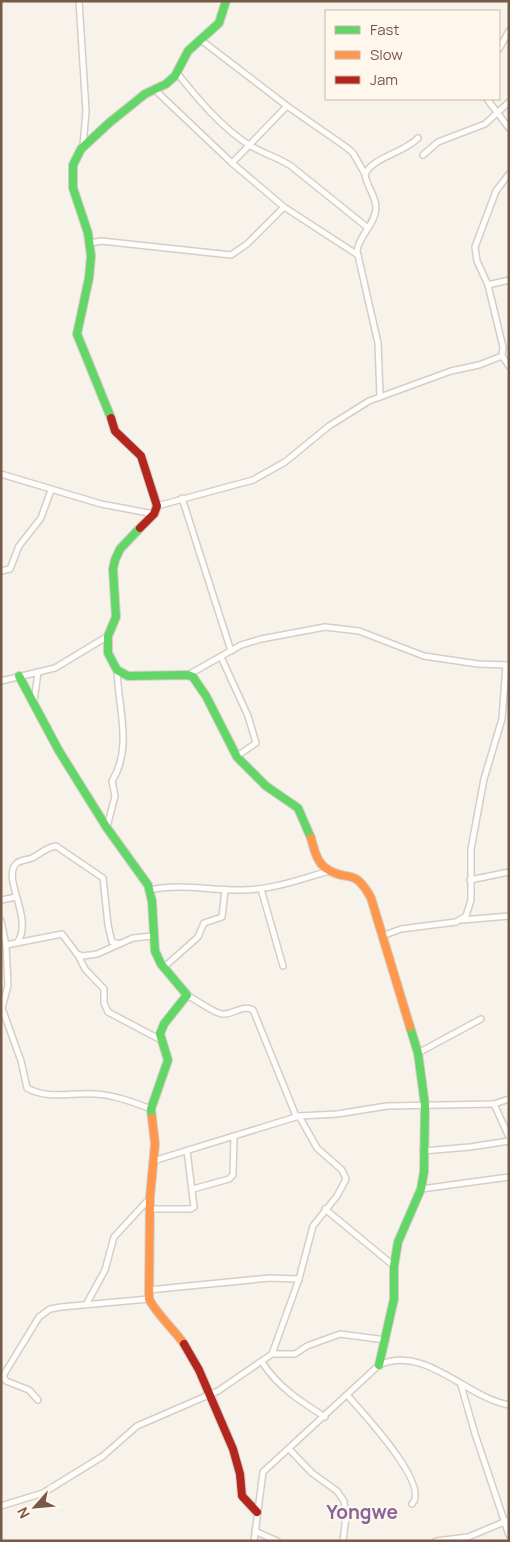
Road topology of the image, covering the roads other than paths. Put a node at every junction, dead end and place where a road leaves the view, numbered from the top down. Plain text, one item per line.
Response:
1 (79, 1) edge
2 (226, 1) edge
3 (509, 32) edge
4 (201, 40) junction
5 (500, 47) edge
6 (177, 74) junction
7 (154, 89) junction
8 (488, 100) edge
9 (509, 102) edge
10 (287, 106) junction
11 (498, 113) junction
12 (509, 128) edge
13 (418, 138) dead end
14 (83, 146) junction
15 (250, 146) junction
16 (423, 155) dead end
17 (232, 163) junction
18 (365, 174) junction
19 (509, 174) edge
20 (284, 207) junction
21 (368, 228) junction
22 (90, 243) junction
23 (358, 255) junction
24 (509, 280) edge
25 (488, 286) junction
26 (502, 356) junction
27 (509, 366) edge
28 (380, 396) junction
29 (1, 474) edge
30 (51, 490) junction
31 (182, 498) junction
32 (156, 510) junction
33 (1, 572) edge
34 (108, 636) junction
35 (231, 651) junction
36 (221, 657) junction
37 (507, 665) edge
38 (117, 670) junction
39 (38, 672) junction
40 (188, 675) junction
41 (19, 676) junction
42 (1, 681) edge
43 (34, 702) junction
44 (237, 756) junction
45 (107, 828) junction
46 (329, 871) junction
47 (509, 872) edge
48 (470, 880) junction
49 (261, 889) junction
50 (150, 890) junction
51 (225, 890) junction
52 (16, 897) junction
53 (1, 900) edge
54 (509, 916) edge
55 (462, 920) junction
56 (1, 921) edge
57 (152, 936) junction
58 (382, 936) junction
59 (17, 943) junction
60 (120, 944) junction
61 (6, 946) junction
62 (78, 955) junction
63 (283, 966) dead end
64 (163, 968) junction
65 (187, 995) junction
66 (481, 1019) dead end
67 (161, 1040) junction
68 (418, 1053) junction
69 (509, 1099) edge
70 (424, 1104) junction
71 (494, 1104) junction
72 (151, 1109) junction
73 (298, 1116) junction
74 (234, 1136) junction
75 (509, 1139) edge
76 (187, 1151) junction
77 (423, 1151) junction
78 (153, 1162) junction
79 (509, 1177) edge
80 (193, 1189) junction
81 (421, 1189) junction
82 (150, 1197) junction
83 (151, 1209) junction
84 (325, 1209) junction
85 (394, 1266) junction
86 (299, 1278) junction
87 (148, 1290) junction
88 (149, 1299) junction
89 (87, 1303) junction
90 (386, 1340) junction
91 (272, 1354) junction
92 (262, 1362) junction
93 (379, 1365) junction
94 (461, 1385) junction
95 (210, 1394) junction
96 (348, 1396) junction
97 (38, 1400) dead end
98 (509, 1405) edge
99 (325, 1416) junction
100 (289, 1448) junction
101 (412, 1504) dead end
102 (1, 1506) edge
103 (257, 1512) junction
104 (507, 1520) edge
105 (255, 1531) junction
106 (509, 1535) edge
107 (254, 1541) edge
108 (277, 1541) edge
109 (343, 1541) edge
110 (436, 1541) edge

1 - 14 street
2 - 4 street
3 - 5 street
4 - 6 street
4 - 10 street
6 - 7 street
6 - 15 street
7 - 14 street
7 - 17 street
8 - 11 street
9 - 11 street
10 - 15 street
10 - 18 street
11 - 12 street
11 - 16 street
13 - 18 street
14 - 22 street
15 - 17 street
15 - 21 street
17 - 20 street
18 - 21 street
19 - 25 street
20 - 22 street
20 - 23 street
21 - 23 street
22 - 32 street
23 - 28 street
24 - 25 street
25 - 26 street
26 - 27 street
26 - 28 street
28 - 31 street
29 - 30 street
30 - 32 street
30 - 33 street
31 - 32 street
31 - 35 street
32 - 34 street
34 - 38 street
34 - 39 street
35 - 36 street
35 - 37 street
36 - 40 street
36 - 44 street
37 - 48 street
38 - 40 street
38 - 45 street
39 - 41 street
39 - 43 street
40 - 44 street
41 - 42 street
41 - 43 street
43 - 45 street
44 - 46 street
45 - 50 street
46 - 49 street
46 - 58 street
47 - 48 street
48 - 55 street
49 - 51 street
49 - 63 street
50 - 51 street
50 - 57 street
51 - 64 street
52 - 53 street
52 - 59 street
52 - 60 street
54 - 55 street
55 - 58 street
56 - 61 street
57 - 60 street
57 - 64 street
58 - 68 street
59 - 61 street
59 - 62 street
60 - 62 street
61 - 72 street
62 - 67 street
64 - 65 street
65 - 67 street
65 - 73 street
66 - 68 street
67 - 72 street
68 - 70 street
69 - 71 street
70 - 71 street
70 - 73 street
70 - 77 street
71 - 75 street
72 - 78 street
73 - 74 street
73 - 84 street
74 - 76 street
74 - 80 street
75 - 77 street
76 - 78 street
76 - 80 street
77 - 81 street
78 - 82 street
79 - 81 street
80 - 83 street
81 - 85 street
82 - 83 street
82 - 89 street
83 - 87 street
84 - 85 street
84 - 86 street
85 - 90 street
86 - 87 street
86 - 91 street
87 - 88 street
88 - 89 street
88 - 95 street
89 - 97 street
90 - 91 street
90 - 93 street
91 - 92 street
92 - 95 street
92 - 99 street
93 - 94 street
93 - 96 street
94 - 98 street
94 - 104 street
95 - 102 street
95 - 103 street
96 - 99 street
96 - 101 street
99 - 100 street
100 - 103 street
100 - 109 street
103 - 105 street
104 - 106 street
104 - 110 street
105 - 107 street
105 - 108 street

